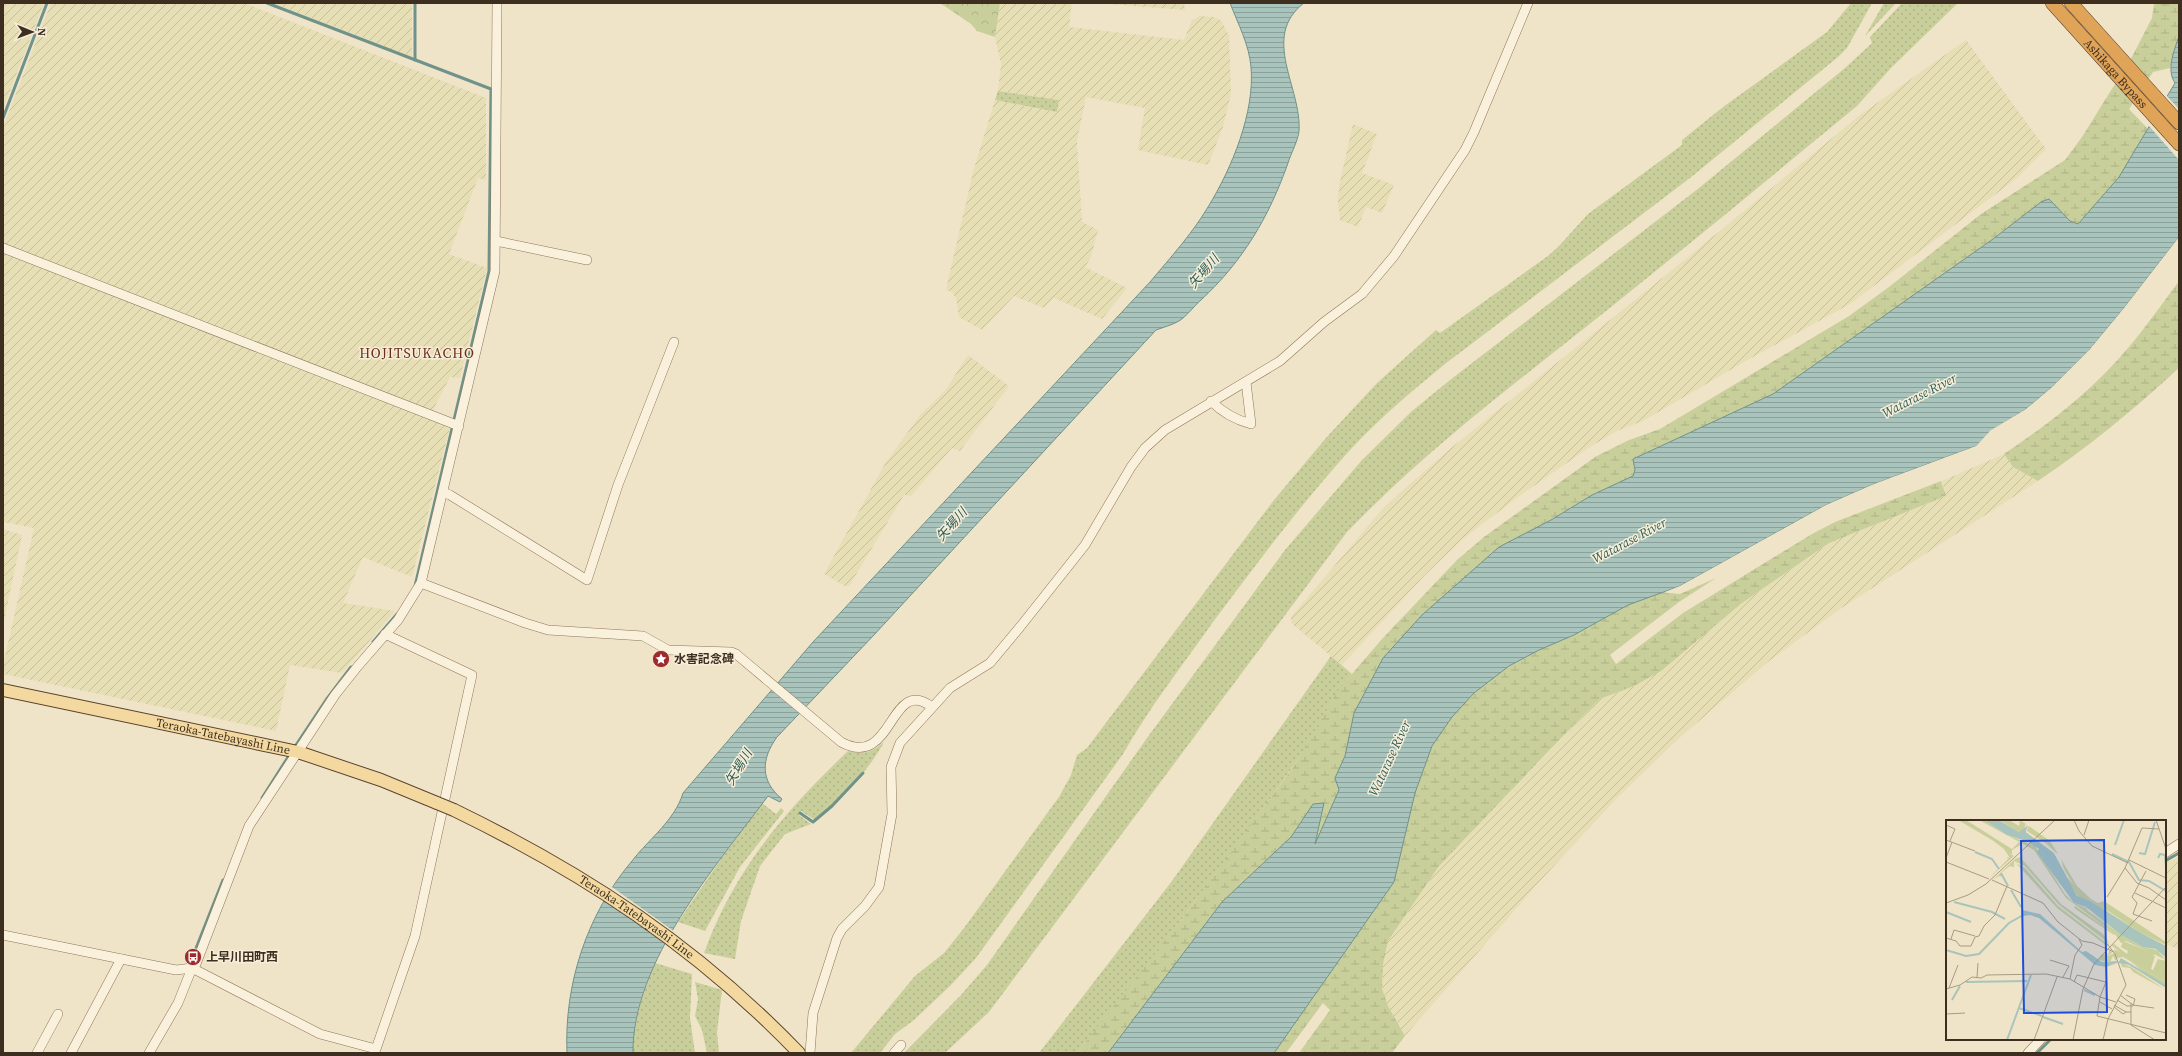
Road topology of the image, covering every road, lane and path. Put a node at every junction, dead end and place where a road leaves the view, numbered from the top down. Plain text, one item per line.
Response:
1 (497, 3) edge
2 (1528, 3) edge
3 (2052, 3) edge
4 (2071, 3) edge
5 (2179, 123) edge
6 (2179, 144) edge
7 (496, 241) junction
8 (3, 248) edge
9 (587, 260) dead end
10 (674, 342) dead end
11 (1246, 382) junction
12 (1211, 401) junction
13 (459, 426) junction
14 (443, 492) junction
15 (421, 583) junction
16 (385, 634) junction
17 (3, 690) edge
18 (932, 707) junction
19 (298, 752) junction
20 (2179, 844) edge
21 (2166, 852) edge
22 (3, 935) edge
23 (121, 959) junction
24 (192, 968) junction
25 (58, 1014) dead end
26 (2040, 1040) edge
27 (901, 1045) dead end
28 (37, 1053) edge
29 (70, 1053) edge
30 (149, 1053) edge
31 (799, 1053) edge
32 (810, 1053) edge
33 (894, 1053) edge
34 (2028, 1053) edge

1 - 7 street
2 - 11 street
3 - 6 highway, Ashikaga Bypass
4 - 5 highway, Ashikaga Bypass
7 - 9 street
7 - 13 street
8 - 13 street
10 - 14 street
11 - 12 street
11 - 12 street
12 - 18 street
13 - 14 street
14 - 15 street
15 - 16 street
15 - 18 street
16 - 19 street
16 - 24 street
17 - 19 main road, Teraoka-Tatebayashi Line
18 - 32 street
19 - 24 street
19 - 31 main road, Teraoka-Tatebayashi Line, bridge
20 - 21 street
22 - 23 street
23 - 24 street
23 - 29 street
24 - 30 street
25 - 28 street
26 - 34 street
27 - 33 street

